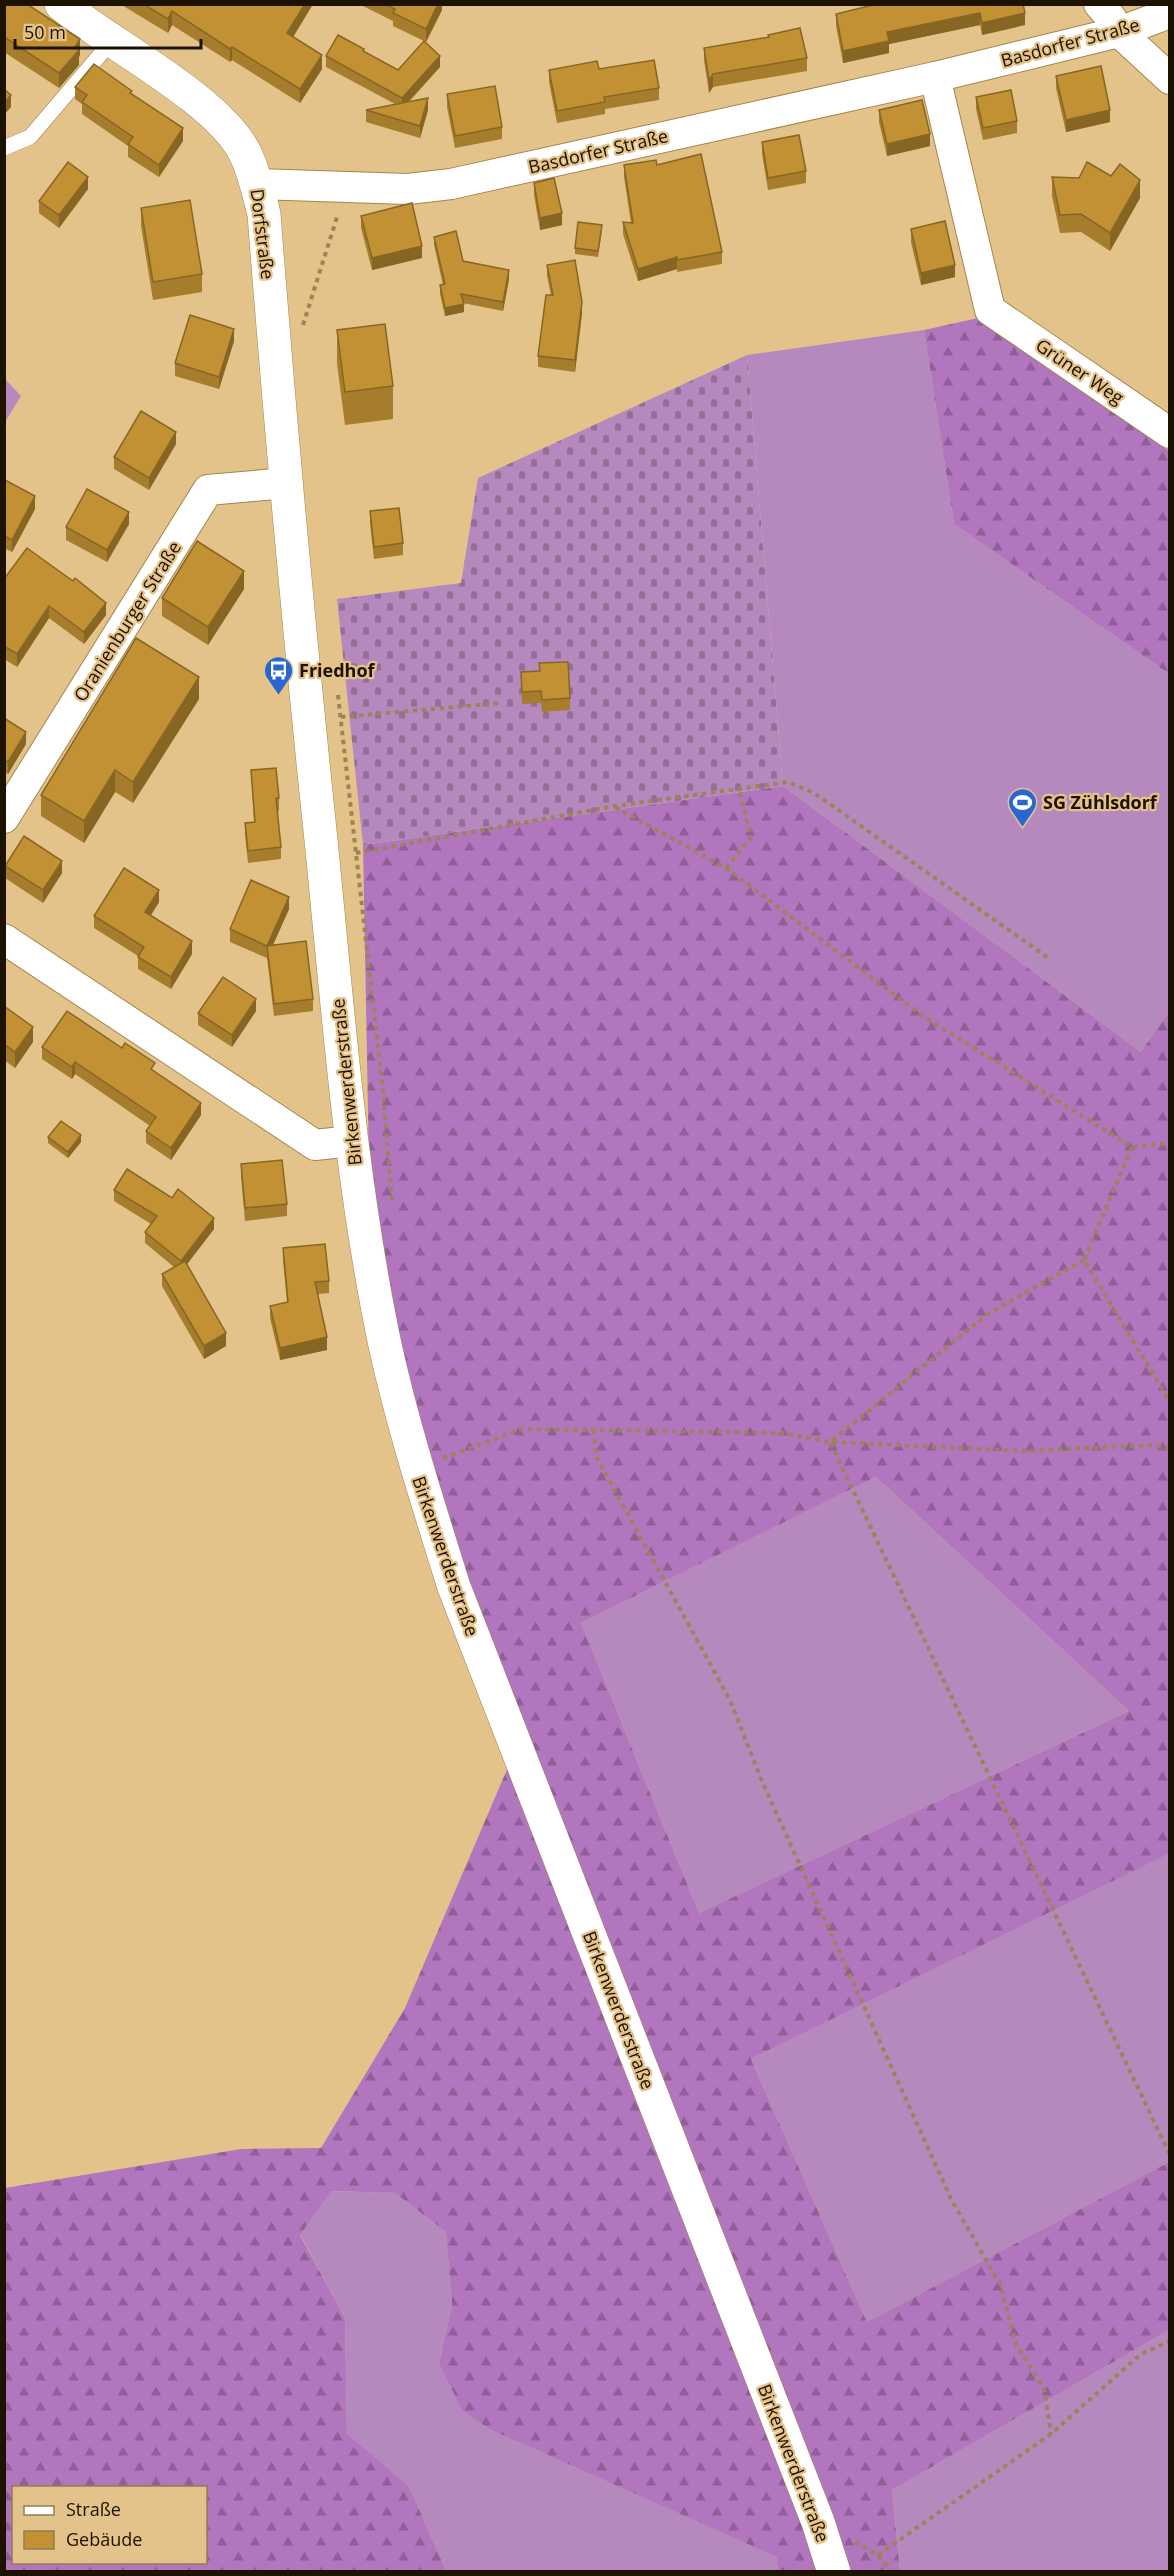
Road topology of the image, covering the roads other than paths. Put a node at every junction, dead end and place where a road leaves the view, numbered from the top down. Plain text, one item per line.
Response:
1 (60, 4) edge
2 (1099, 4) edge
3 (1170, 13) edge
4 (1119, 32) junction
5 (111, 42) junction
6 (935, 77) junction
7 (1170, 79) edge
8 (4, 148) edge
9 (257, 184) junction
10 (1170, 433) edge
11 (287, 483) junction
12 (4, 818) edge
13 (4, 939) edge
14 (351, 1141) junction
15 (843, 2560) edge

1 - 5 street, Dorfstraße
2 - 4 street
3 - 4 street, Basdorfer Straße
4 - 6 street, Basdorfer Straße
4 - 7 street
5 - 8 lane
5 - 9 street, Dorfstraße
6 - 9 street, Basdorfer Straße
6 - 10 street, Grüner Weg
9 - 11 street, Dorfstraße
11 - 12 street, Oranienburger Straße
11 - 14 street, Birkenwerderstraße
13 - 14 street
14 - 15 street, Birkenwerderstraße

